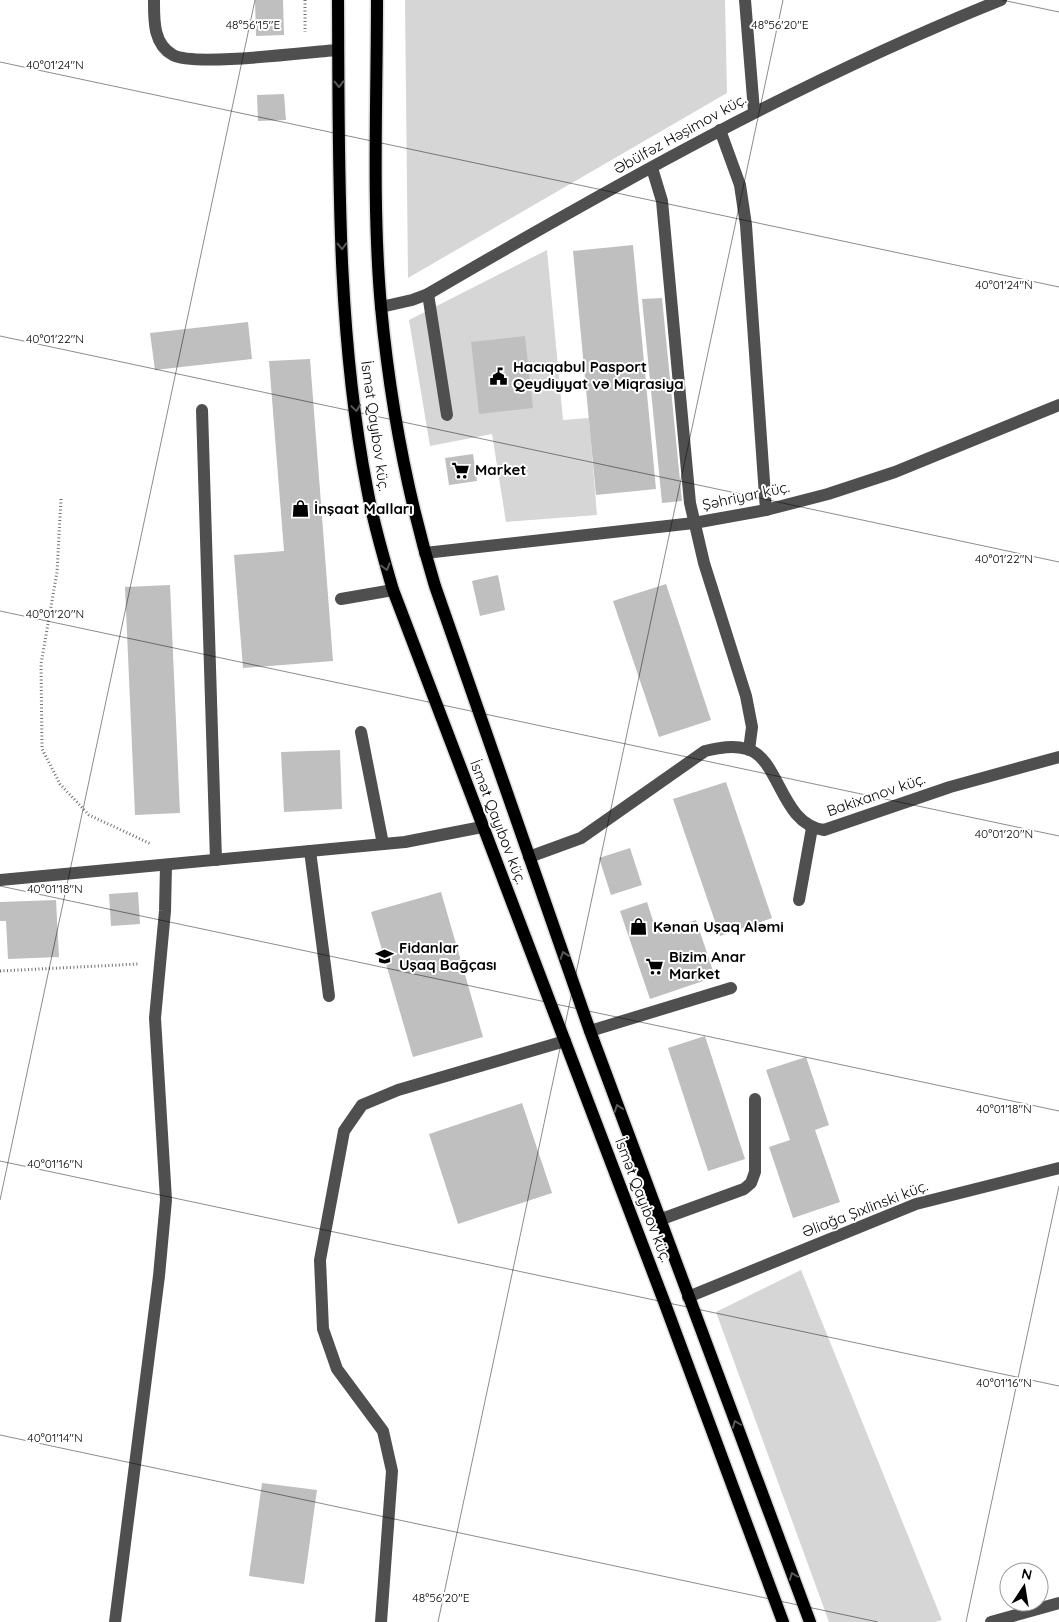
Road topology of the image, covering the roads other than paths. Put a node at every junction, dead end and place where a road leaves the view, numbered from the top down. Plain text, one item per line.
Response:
1 (154, 0) edge
2 (338, 0) edge
3 (377, 0) edge
4 (745, 0) edge
5 (1001, 0) edge
6 (338, 50) junction
7 (754, 111) junction
8 (720, 130) junction
9 (652, 168) junction
10 (428, 294) junction
11 (381, 307) junction
12 (1059, 405) edge
13 (202, 410) dead end
14 (447, 414) dead end
15 (766, 510) junction
16 (694, 523) junction
17 (425, 553) junction
18 (393, 590) junction
19 (341, 599) dead end
20 (361, 732) dead end
21 (749, 750) junction
22 (1059, 757) edge
23 (482, 826) junction
24 (812, 828) junction
25 (382, 844) junction
26 (310, 851) junction
27 (529, 857) junction
28 (216, 860) junction
29 (166, 864) junction
30 (0, 880) edge
31 (799, 900) dead end
32 (731, 988) dead end
33 (329, 996) dead end
34 (590, 1031) junction
35 (564, 1041) junction
36 (755, 1099) dead end
37 (1059, 1168) edge
38 (659, 1220) junction
39 (688, 1297) junction
40 (1059, 1603) edge
41 (115, 1622) edge
42 (380, 1622) edge
43 (783, 1622) edge
44 (810, 1622) edge
45 (991, 1622) edge

1 - 6 street
2 - 6 main road, İsmət Qayıbov küç.
3 - 11 main road, İsmət Qayıbov küç.
4 - 7 street
5 - 7 street, Əbülfəz Həşimov küç.
6 -> 18 main road, İsmət Qayıbov küç.
7 - 8 street, Əbülfəz Həşimov küç.
8 - 9 street, Əbülfəz Həşimov küç.
8 - 15 street
9 - 10 street, Əbülfəz Həşimov küç.
9 - 16 street
10 - 11 street, Əbülfəz Həşimov küç.
10 - 14 street
11 - 17 main road, İsmət Qayıbov küç.
12 - 15 street, Şəhriyar küç.
13 - 28 street
15 - 16 street, Şəhriyar küç.
16 - 17 street, Şəhriyar küç.
16 - 21 street
17 - 27 main road, İsmət Qayıbov küç.
18 - 19 street
18 - 23 main road, İsmət Qayıbov küç.
20 - 25 street
21 - 24 street, Bakixanov küç.
21 - 27 street
22 - 24 street, Bakixanov küç.
23 - 25 street
23 - 35 main road, İsmət Qayıbov küç.
24 - 31 street
25 - 26 street
26 - 28 street
26 - 33 street
34 -> 27 main road, İsmət Qayıbov küç.
28 - 29 street
29 - 30 street
29 - 41 street
32 - 34 street
38 -> 34 main road, İsmət Qayıbov küç.
35 - 42 street
35 - 43 main road, İsmət Qayıbov küç.
36 - 38 street
37 - 39 street, Əliağa Şıxlinski küç.
38 - 39 main road, İsmət Qayıbov küç.
44 -> 39 main road, İsmət Qayıbov küç.
40 - 45 street

